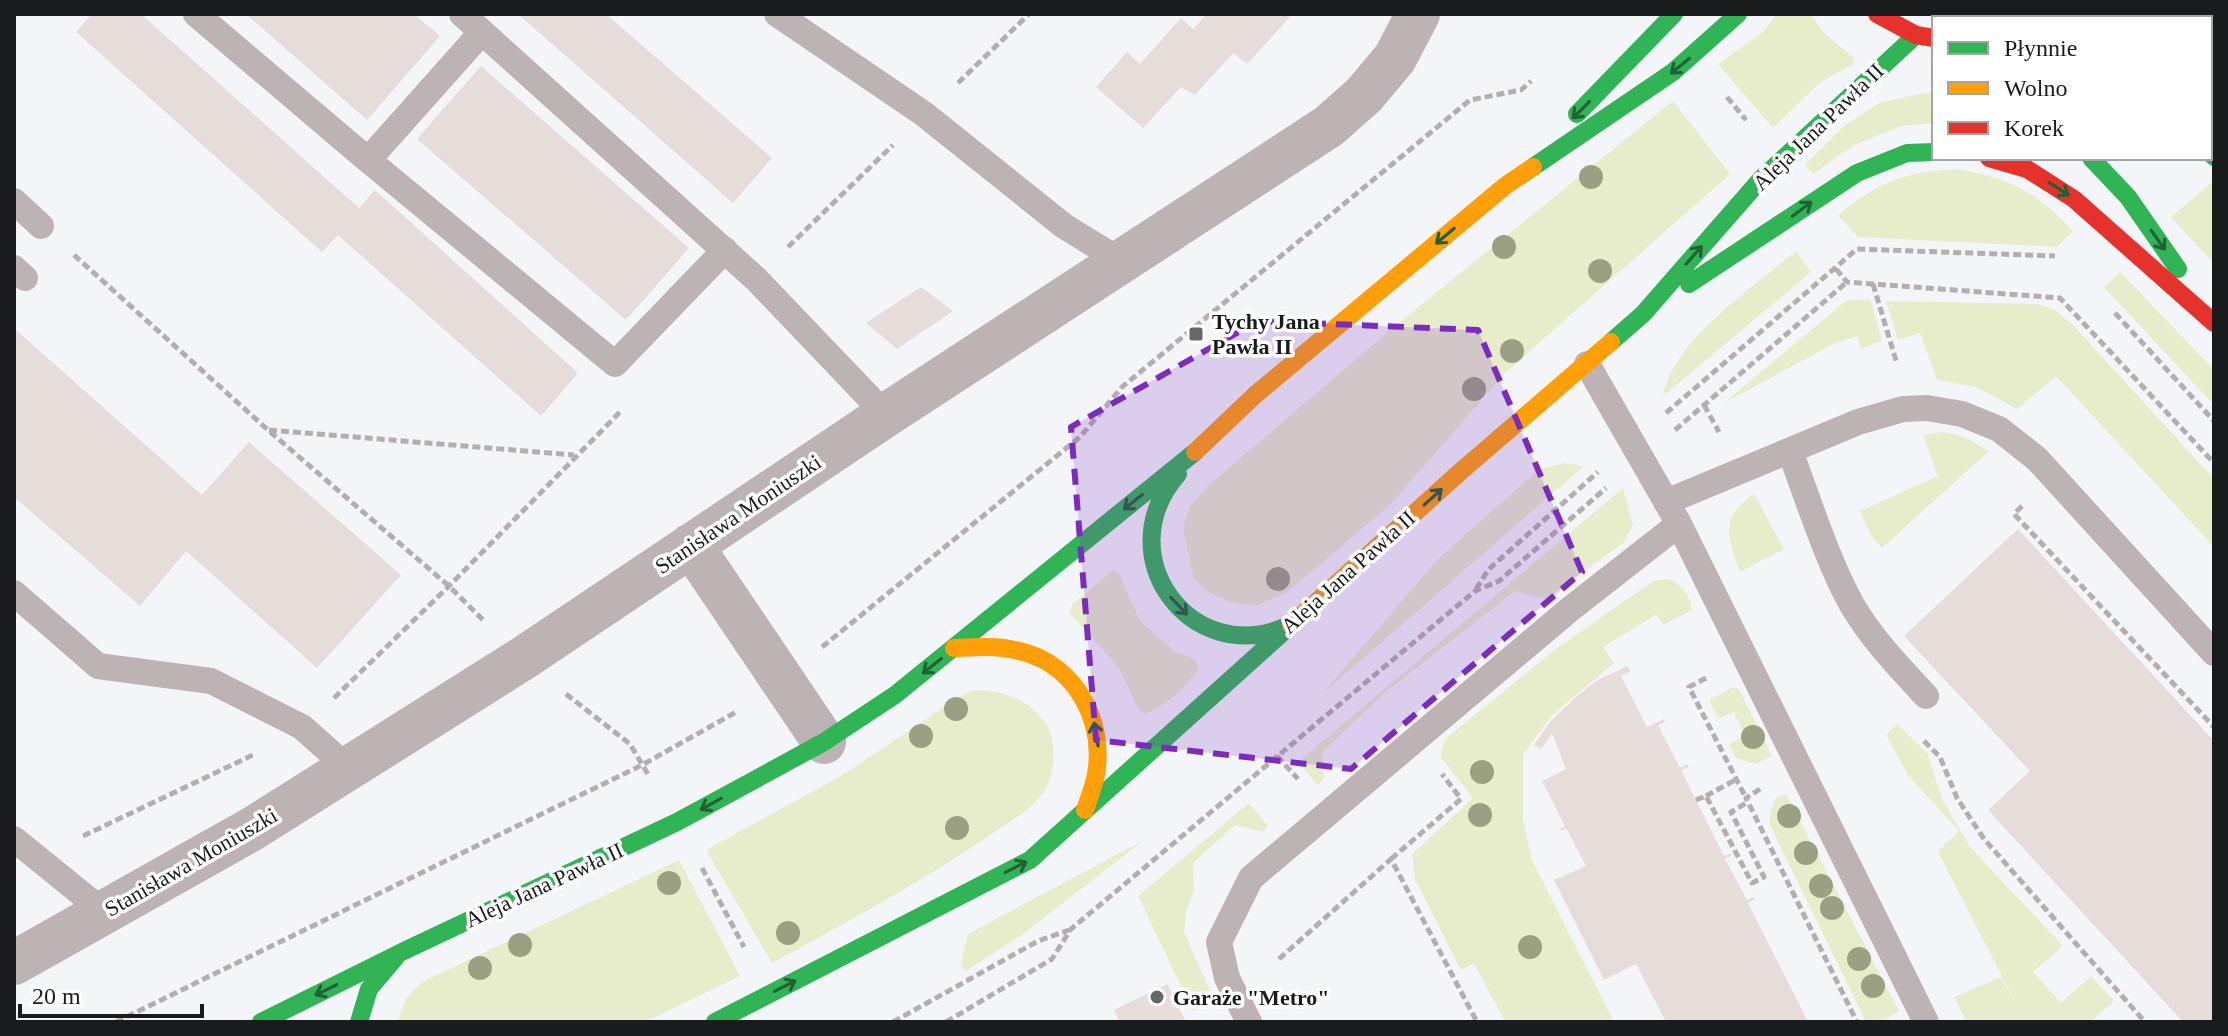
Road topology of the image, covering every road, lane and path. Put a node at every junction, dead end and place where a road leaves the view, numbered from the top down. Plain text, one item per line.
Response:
1 (196, 14) edge
2 (462, 14) edge
3 (777, 14) edge
4 (1029, 14) edge
5 (1418, 14) edge
6 (1674, 14) edge
7 (1738, 14) edge
8 (1877, 14) edge
9 (482, 32) junction
10 (1925, 37) edge
11 (1532, 80) dead end
12 (924, 114) junction
13 (1932, 152) edge
14 (368, 160) junction
15 (1996, 160) edge
16 (2093, 160) edge
17 (1505, 186) junction
18 (14, 201) edge
19 (41, 226) joint
20 (725, 250) junction
21 (2063, 256) dead end
22 (1121, 261) junction
23 (1836, 269) junction
24 (756, 279) junction
25 (1873, 284) junction
26 (2113, 310) dead end
27 (1643, 314) junction
28 (2214, 321) edge
29 (1587, 364) junction
30 (632, 400) dead end
31 (1911, 409) junction
32 (886, 415) junction
33 (2214, 421) edge
34 (268, 430) junction
35 (1207, 442) junction
36 (1632, 442) junction
37 (1790, 451) junction
38 (575, 455) junction
39 (2214, 463) edge
40 (1672, 513) junction
41 (691, 545) junction
42 (449, 586) junction
43 (14, 593) edge
44 (1291, 624) junction
45 (954, 648) junction
46 (2214, 653) edge
47 (1745, 658) junction
48 (782, 681) junction
49 (1926, 696) dead end
50 (302, 727) junction
51 (1415, 740) junction
52 (824, 742) junction
53 (1799, 766) junction
54 (348, 768) junction
55 (1737, 779) junction
56 (1706, 796) junction
57 (1696, 800) dead end
58 (1747, 800) junction
59 (1085, 810) junction
60 (14, 839) edge
61 (37, 859) junction
62 (1391, 859) junction
63 (104, 912) junction
64 (1071, 929) junction
65 (408, 949) junction
66 (1279, 959) dead end
67 (14, 963) edge
68 (116, 1022) edge
69 (261, 1022) edge
70 (359, 1022) edge
71 (715, 1022) edge
72 (893, 1022) edge
73 (946, 1022) edge
74 (1249, 1022) edge
75 (1477, 1022) edge
76 (1857, 1022) edge
77 (1926, 1022) edge

1 - 14 lane
2 - 9 lane
3 - 12 lane
4 - 12 path
5 - 22 street, Stanisława Moniuszki
6 -> 17 street
7 -> 17 street, Aleja Jana Pawła II
8 - 10 street
9 - 14 lane
9 - 20 lane
27 -> 10 street, Aleja Jana Pawła II
11 - 48 path
12 - 22 lane
12 - 24 path
27 -> 13 street
14 - 20 lane
15 -> 28 street
16 -> 28 street
17 -> 35 street, Aleja Jana Pawła II
18 - 19 lane
19 - 34 path
20 - 24 lane
21 - 23 path
22 - 32 street, Stanisława Moniuszki
23 - 25 path
23 - 36 path
24 - 32 lane
25 - 31 path
25 - 39 path
26 - 33 path
27 - 29 street, Aleja Jana Pawła II
29 - 36 lane
44 -> 29 street, Aleja Jana Pawła II
30 - 38 path
31 - 37 lane
31 - 46 lane
32 - 41 street, Stanisława Moniuszki
34 - 38 path
34 - 42 path
35 -> 44 street
35 -> 45 street, Aleja Jana Pawła II
36 - 40 lane
36 - 64 path
37 - 40 lane
37 - 49 lane
38 - 42 path
40 - 47 lane
40 - 51 lane
41 - 48 street
41 - 54 street, Stanisława Moniuszki
42 - 50 path
43 - 50 lane
44 - 59 street, Aleja Jana Pawła II
45 -> 52 street, Aleja Jana Pawła II
59 -> 45 street
47 - 53 lane
47 - 55 path
48 - 52 street
48 - 68 path
50 - 54 lane
50 - 61 path
51 - 62 path
51 - 74 lane
52 -> 65 street, Aleja Jana Pawła II
53 - 58 path
53 - 77 lane
54 - 63 street, Stanisława Moniuszki
55 - 56 path
55 - 58 path
56 - 57 path
56 - 58 path
58 - 76 path
71 -> 59 street, Aleja Jana Pawła II
60 - 61 lane
61 - 63 lane
62 - 66 path
62 - 75 path
63 - 67 street, Stanisława Moniuszki
64 - 72 path
64 - 73 path
65 -> 69 street, Aleja Jana Pawła II
65 - 70 street

